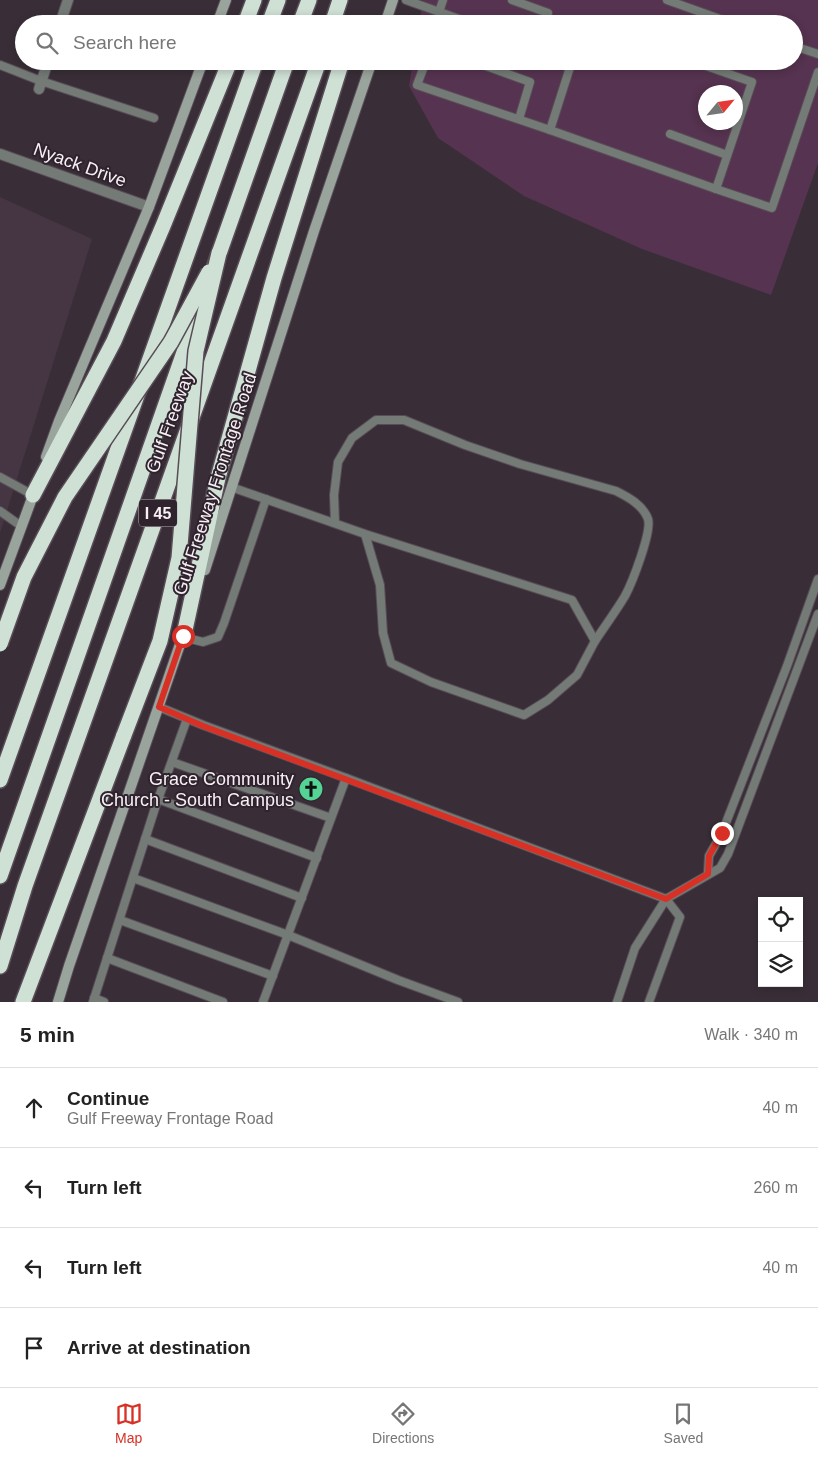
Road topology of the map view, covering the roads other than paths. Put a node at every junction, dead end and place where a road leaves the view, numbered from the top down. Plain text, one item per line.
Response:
1 (68, 0) edge
2 (226, 0) edge
3 (254, 0) edge
4 (278, 0) edge
5 (309, 0) edge
6 (393, 0) edge
7 (406, 0) edge
8 (443, 0) edge
9 (512, 0) edge
10 (667, 0) edge
11 (340, 2) edge
12 (439, 12) junction
13 (548, 13) dead end
14 (63, 15) edge
15 (220, 15) edge
16 (248, 15) edge
17 (272, 15) edge
18 (303, 15) edge
19 (335, 15) edge
20 (340, 15) edge
21 (388, 15) edge
22 (448, 15) edge
23 (709, 15) edge
24 (803, 49) edge
25 (818, 54) edge
26 (0, 65) edge
27 (45, 70) edge
28 (200, 70) edge
29 (226, 70) edge
30 (253, 70) edge
31 (284, 70) edge
32 (316, 70) edge
33 (339, 70) edge
34 (369, 70) edge
35 (423, 70) edge
36 (497, 70) edge
37 (569, 70) edge
38 (718, 70) edge
39 (818, 72) edge
40 (40, 85) junction
41 (154, 118) dead end
42 (519, 119) junction
43 (550, 130) junction
44 (670, 134) dead end
45 (0, 154) edge
46 (727, 155) junction
47 (716, 189) junction
48 (149, 207) junction
49 (219, 253) junction
50 (0, 476) edge
51 (231, 487) junction
52 (33, 495) junction
53 (266, 499) junction
54 (0, 511) edge
55 (335, 523) junction
56 (21, 526) junction
57 (365, 534) junction
58 (818, 579) edge
59 (0, 585) edge
60 (815, 598) edge
61 (818, 614) edge
62 (184, 633) junction
63 (595, 640) junction
64 (0, 644) edge
65 (159, 707) junction
66 (187, 719) junction
67 (172, 762) junction
68 (346, 778) junction
69 (0, 780) edge
70 (158, 799) junction
71 (332, 818) junction
72 (145, 839) junction
73 (316, 858) junction
74 (708, 874) junction
75 (0, 876) edge
76 (133, 878) junction
77 (302, 898) junction
78 (666, 899) junction
79 (120, 920) junction
80 (288, 935) junction
81 (107, 958) junction
82 (0, 966) edge
83 (273, 976) junction
84 (94, 1000) edge
85 (24, 1002) edge
86 (58, 1002) edge
87 (104, 1002) edge
88 (223, 1002) edge
89 (263, 1002) edge
90 (458, 1002) edge
91 (616, 1002) edge
92 (649, 1002) edge

1 - 14 street
2 - 15 main road
3 - 16 highway
4 - 17 highway
5 - 18 highway
6 - 21 main road
7 - 12 lane
8 - 12 lane
9 - 13 lane
10 - 23 lane
11 - 19 highway
11 - 20 highway
12 - 22 lane
24 - 25 lane
26 - 40 lane
27 - 40 street
28 - 48 main road
29 - 52 highway
30 - 69 highway
31 - 49 highway, Gulf Freeway
32 - 82 highway, Gulf Freeway / I 45
33 - 62 highway
34 - 51 main road, Gulf Freeway Frontage Road
35 - 42 lane
36 - 42 lane
37 - 43 lane
38 - 46 lane
39 - 47 lane
40 - 41 lane
42 - 43 lane
43 - 47 lane
44 - 46 lane
45 - 48 street, Nyack Drive
46 - 47 lane
48 - 52 main road
49 - 64 highway, bridge
49 - 75 highway, Gulf Freeway, bridge
49 - 85 highway, bridge
50 - 52 lane
51 - 53 lane
51 - 62 main road, Gulf Freeway Frontage Road
52 - 56 main road
53 - 55 lane
53 - 62 lane
54 - 56 lane
55 - 57 lane
55 - 63 lane
56 - 59 main road
57 - 63 lane
57 - 63 lane
58 - 60 lane
60 - 74 lane
61 - 74 lane
62 - 65 main road, Gulf Freeway Frontage Road
65 - 66 lane
65 - 86 main road, Gulf Freeway Frontage Road
66 - 67 lane
66 - 68 lane
67 - 70 lane
67 - 71 lane
68 - 71 lane
68 - 78 lane
70 - 72 lane
70 - 73 lane
71 - 73 lane
72 - 76 lane
72 - 77 lane
73 - 77 lane
74 - 78 lane
76 - 79 lane
76 - 80 lane
77 - 80 lane
78 - 91 lane
78 - 92 lane
79 - 81 lane
79 - 83 lane
80 - 83 lane
80 - 90 lane
81 - 84 lane
81 - 88 lane
83 - 89 lane
84 - 87 lane

